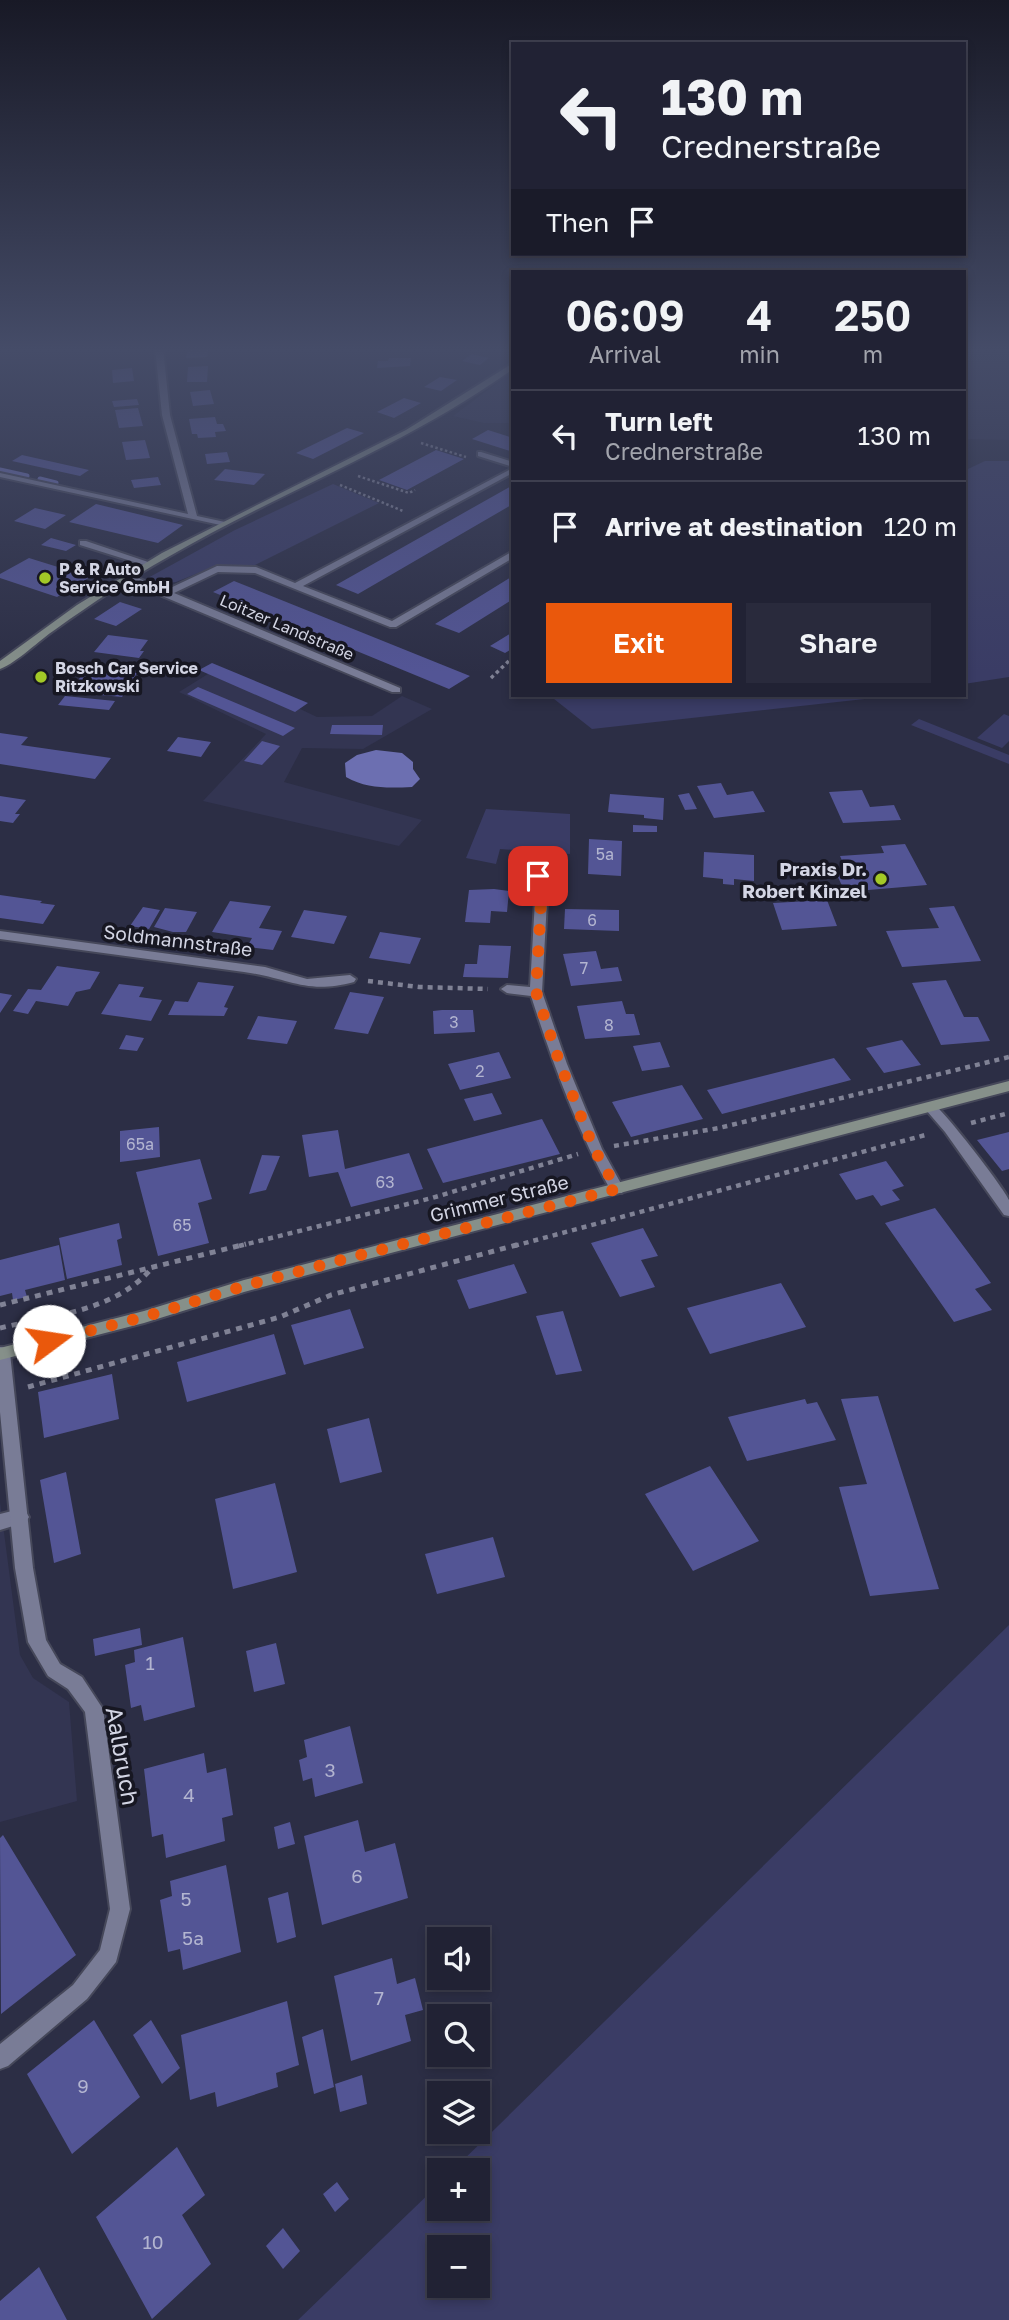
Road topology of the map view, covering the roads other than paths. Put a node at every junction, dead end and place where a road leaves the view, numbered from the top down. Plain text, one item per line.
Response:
1 (177, 456) edge
2 (358, 456) edge
3 (485, 456) road end
4 (511, 466) edge
5 (511, 468) edge
6 (0, 475) edge
7 (193, 517) junction
8 (222, 524) junction
9 (83, 543) dead end
10 (511, 555) edge
11 (150, 564) junction
12 (128, 577) junction
13 (296, 586) junction
14 (165, 594) junction
15 (0, 666) edge
16 (396, 690) dead end
17 (538, 876) dead end
18 (0, 935) edge
19 (350, 979) road end
20 (507, 989) road end
21 (536, 992) junction
22 (1009, 1086) edge
23 (931, 1107) junction
24 (617, 1189) junction
25 (1009, 1211) edge
26 (1, 1353) edge
27 (20, 1517) junction
28 (0, 1522) edge
29 (0, 2058) edge

1 - 7 street
2 - 8 main road
3 - 4 street
5 - 13 street
6 - 7 street
7 - 8 street
8 - 11 main road
9 - 11 street
10 - 13 street, Loitzer Landstraße
11 - 12 main road
12 - 14 street, Loitzer Landstraße
12 - 15 main road
13 - 14 street, Loitzer Landstraße
14 - 16 street, Loitzer Landstraße
17 - 21 street
18 - 19 street, Soldmannstraße
20 - 21 street
21 - 24 street
22 - 23 main road, Grimmer Straße
23 - 24 main road, Grimmer Straße
23 - 25 street
24 - 26 main road, Grimmer Straße
26 - 27 street, Aalbruch
27 - 28 street
27 - 29 street, Aalbruch

